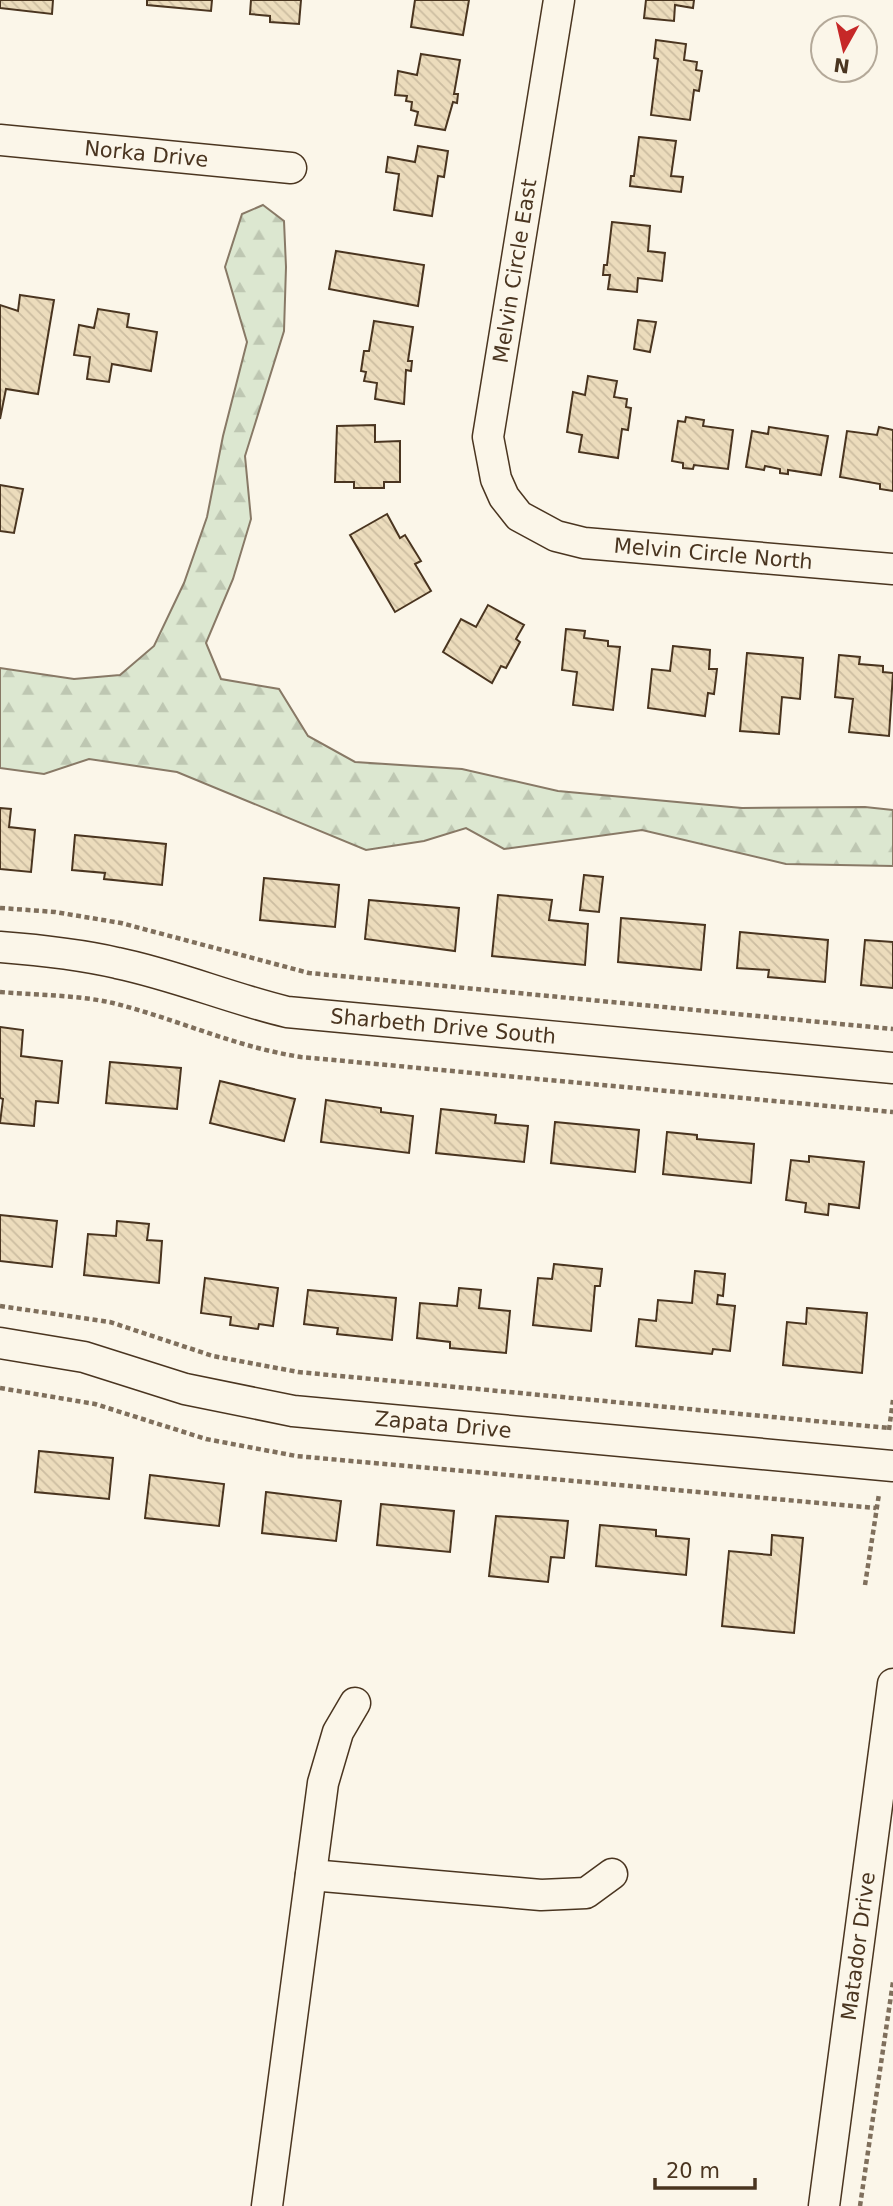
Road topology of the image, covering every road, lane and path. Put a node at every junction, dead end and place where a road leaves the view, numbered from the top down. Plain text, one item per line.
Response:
1 (559, 0) edge
2 (0, 140) edge
3 (291, 168) dead end
4 (534, 527) joint
5 (893, 569) edge
6 (0, 908) edge
7 (0, 947) edge
8 (0, 992) edge
9 (893, 1029) edge
10 (893, 1068) edge
11 (893, 1112) edge
12 (0, 1306) edge
13 (0, 1343) edge
14 (0, 1388) edge
15 (889, 1428) dead end
16 (893, 1466) edge
17 (876, 1508) dead end
18 (893, 1684) edge
19 (355, 1703) dead end
20 (612, 1874) dead end
21 (311, 1875) junction
22 (893, 1982) edge
23 (267, 2206) edge
24 (824, 2206) edge
25 (860, 2206) edge

1 - 4 street, Melvin Circle East
2 - 3 street, Norka Drive
4 - 5 street, Melvin Circle North
6 - 9 path
7 - 10 street, Sharbeth Drive South
8 - 11 path
12 - 15 path
13 - 16 street, Zapata Drive
14 - 17 path
18 - 24 street, Matador Drive
19 - 21 street
20 - 21 street
21 - 23 street
22 - 25 path

